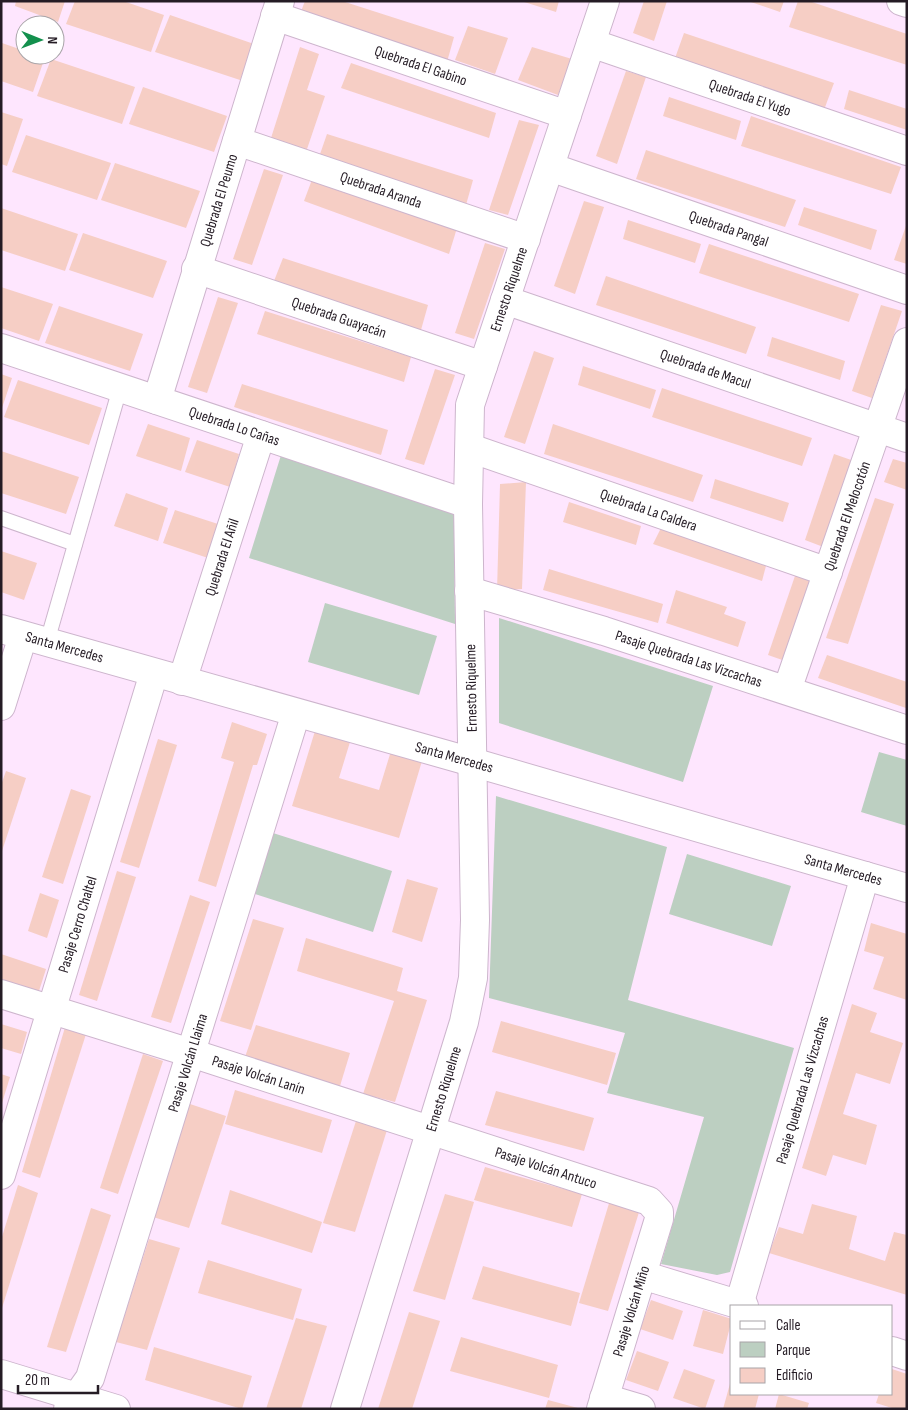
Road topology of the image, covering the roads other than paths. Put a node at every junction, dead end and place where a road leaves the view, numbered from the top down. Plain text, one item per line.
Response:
1 (605, 1) edge
2 (901, 1) edge
3 (907, 3) edge
4 (278, 8) edge
5 (591, 43) junction
6 (567, 115) junction
7 (237, 141) junction
8 (907, 152) edge
9 (550, 167) junction
10 (526, 239) junction
11 (196, 269) junction
12 (907, 290) edge
13 (505, 300) junction
14 (907, 342) edge
15 (1, 348) edge
16 (483, 366) junction
17 (120, 388) junction
18 (157, 400) junction
19 (877, 429) junction
20 (261, 435) junction
21 (907, 438) edge
22 (470, 448) junction
23 (468, 504) junction
24 (1, 518) edge
25 (75, 544) junction
26 (828, 572) junction
27 (469, 591) junction
28 (24, 636) edge
29 (154, 673) junction
30 (182, 681) junction
31 (788, 690) junction
32 (1, 706) edge
33 (296, 713) junction
34 (907, 730) edge
35 (472, 762) junction
36 (865, 876) junction
37 (907, 888) edge
38 (1, 994) edge
39 (51, 1010) junction
40 (191, 1053) junction
41 (430, 1130) junction
42 (1, 1175) edge
43 (659, 1212) joint
44 (642, 1276) junction
45 (739, 1305) edge
46 (742, 1305) edge
47 (893, 1351) edge
48 (907, 1356) edge
49 (1, 1374) edge
50 (72, 1403) edge
51 (602, 1403) edge
52 (116, 1409) edge
53 (345, 1409) edge
54 (641, 1409) edge

1 - 5 street, Ernesto Riquelme
2 - 3 street
4 - 6 street, Quebrada El Gabino
4 - 7 street, Quebrada El Peumo
5 - 6 street, Ernesto Riquelme
5 - 8 street, Quebrada El Yugo
6 - 9 street, Ernesto Riquelme
7 - 10 street, Quebrada Aranda
7 - 11 street, Quebrada El Peumo
9 - 10 street, Ernesto Riquelme
9 - 12 street, Quebrada Pangal
10 - 13 street, Ernesto Riquelme
11 - 16 street, Quebrada Guayacán
11 - 18 street, Quebrada El Peumo
13 - 16 street, Ernesto Riquelme
13 - 19 street, Quebrada de Macul
14 - 19 street, Quebrada El Melocotón
15 - 17 street, Quebrada Lo Cañas
16 - 22 street, Ernesto Riquelme
17 - 18 street, Quebrada Lo Cañas
17 - 25 lane
18 - 20 street, Quebrada Lo Cañas
19 - 21 street, Quebrada de Macul
19 - 26 street, Quebrada El Melocotón
20 - 23 street, Quebrada Lo Cañas
20 - 30 street, Quebrada El Añil
22 - 23 street, Ernesto Riquelme
22 - 26 street, Quebrada La Caldera
23 - 27 street, Ernesto Riquelme
24 - 25 lane
25 - 28 lane
26 - 31 street, Quebrada El Melocotón
27 - 31 street, Pasaje Quebrada Las Vizcachas
27 - 35 street, Ernesto Riquelme
28 - 29 street, Santa Mercedes
28 - 32 street
29 - 30 street, Santa Mercedes
29 - 39 street, Pasaje Cerro Chaltel
30 - 33 street, Santa Mercedes
31 - 34 street, Pasaje Quebrada Las Vizcachas
33 - 35 street, Santa Mercedes
33 - 40 street, Pasaje Volcán Llaima
35 - 36 street, Santa Mercedes
35 - 41 street, Ernesto Riquelme
36 - 37 street, Santa Mercedes
36 - 46 street, Pasaje Quebrada Las Vizcachas
38 - 39 street, Pasaje Volcán Lanín
39 - 40 street, Pasaje Volcán Lanín
39 - 42 street, Pasaje Cerro Chaltel
40 - 41 street, Pasaje Volcán Lanín
40 - 50 street, Pasaje Volcán Llaima
41 - 43 street, Pasaje Volcán Antuco
41 - 53 street, Ernesto Riquelme
43 - 44 street, Pasaje Volcán Miño
44 - 45 street
44 - 51 street, Pasaje Volcán Miño
47 - 48 street
49 - 50 street
50 - 52 street
51 - 54 street

